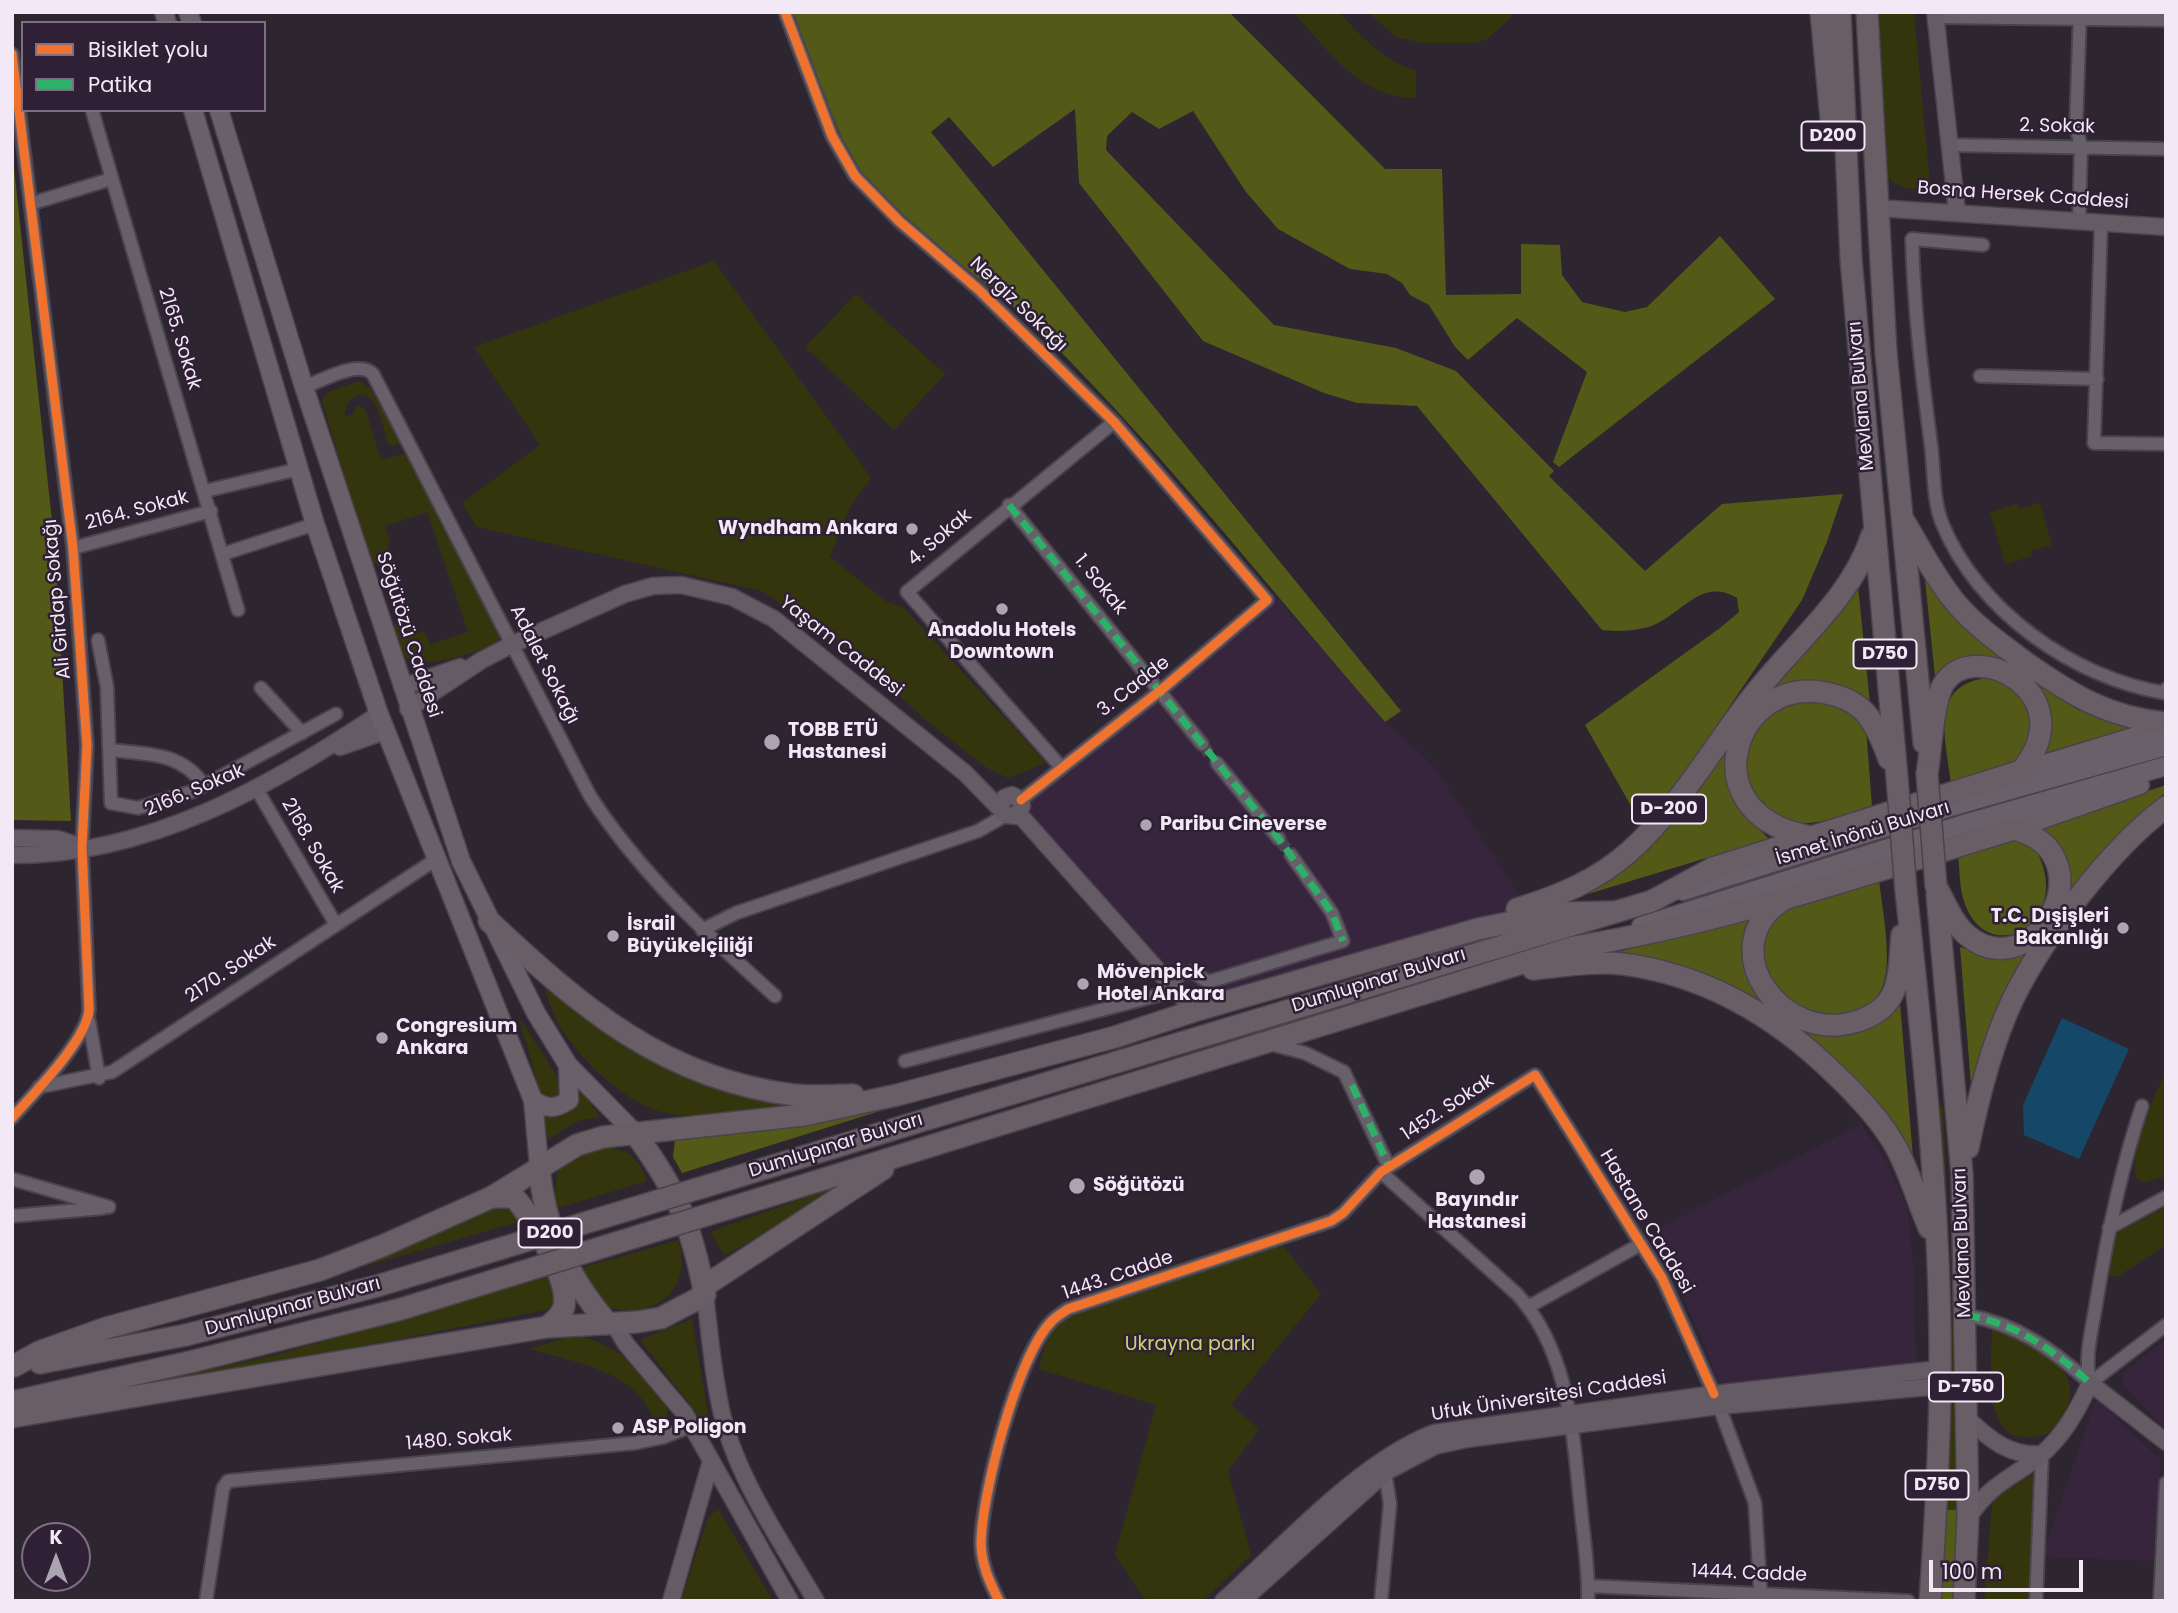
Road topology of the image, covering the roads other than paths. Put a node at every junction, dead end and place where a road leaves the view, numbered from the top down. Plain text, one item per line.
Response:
1 (785, 12) edge
2 (1821, 12) edge
3 (1840, 12) edge
4 (1867, 12) edge
5 (2079, 14) edge
6 (1935, 15) edge
7 (2166, 20) edge
8 (12, 54) edge
9 (93, 112) edge
10 (194, 112) edge
11 (220, 112) edge
12 (1948, 145) junction
13 (2081, 146) junction
14 (2166, 149) edge
15 (111, 179) junction
16 (33, 203) junction
17 (1877, 208) junction
18 (1957, 212) junction
19 (2079, 223) junction
20 (2101, 223) junction
21 (2166, 227) edge
22 (1983, 244) dead end
23 (1851, 259) junction
24 (1980, 376) dead end
25 (2097, 379) junction
26 (304, 387) junction
27 (1114, 422) junction
28 (2166, 444) edge
29 (299, 469) junction
30 (205, 491) junction
31 (1009, 505) junction
32 (211, 511) junction
33 (1900, 515) junction
34 (315, 524) junction
35 (1874, 530) junction
36 (73, 548) junction
37 (223, 554) junction
38 (1267, 600) joint
39 (238, 610) dead end
40 (98, 640) dead end
41 (513, 645) junction
42 (482, 660) junction
43 (402, 687) junction
44 (261, 688) dead end
45 (2166, 689) edge
46 (1161, 690) junction
47 (408, 709) junction
48 (336, 714) dead end
49 (379, 714) junction
50 (2166, 725) edge
51 (386, 731) junction
52 (302, 733) junction
53 (1202, 744) tunnel mouth
54 (2166, 746) edge
55 (110, 750) junction
56 (318, 755) junction
57 (1217, 764) tunnel mouth
58 (1060, 766) junction
59 (2166, 766) edge
60 (2021, 771) junction
61 (2166, 773) edge
62 (1927, 774) junction
63 (1897, 778) junction
64 (202, 786) junction
65 (256, 788) junction
66 (222, 805) junction
67 (1011, 806) junction
68 (2166, 807) edge
69 (205, 813) junction
70 (2014, 829) junction
71 (1807, 836) junction
72 (12, 838) edge
73 (1279, 839) tunnel mouth
74 (82, 847) junction
75 (12, 855) edge
76 (1291, 855) tunnel mouth
77 (435, 860) junction
78 (1936, 886) junction
79 (1906, 891) junction
80 (1783, 899) junction
81 (1652, 901) junction
82 (1612, 912) junction
83 (489, 921) junction
84 (335, 923) junction
85 (702, 930) junction
86 (1574, 947) junction
87 (1365, 964) junction
88 (1489, 973) junction
89 (1170, 984) junction
90 (775, 996) dead end
91 (1194, 1011) junction
92 (89, 1020) junction
93 (1115, 1037) junction
94 (1265, 1042) junction
95 (905, 1060) dead end
96 (568, 1065) junction
97 (1535, 1075) joint
98 (99, 1078) junction
99 (39, 1087) junction
100 (897, 1095) junction
101 (533, 1100) junction
102 (2142, 1106) dead end
103 (12, 1118) edge
104 (911, 1124) junction
105 (634, 1132) junction
106 (907, 1154) junction
107 (540, 1165) junction
108 (1385, 1170) junction
109 (1962, 1174) junction
110 (12, 1179) edge
111 (492, 1197) junction
112 (2166, 1197) edge
113 (12, 1216) edge
114 (2109, 1228) junction
115 (1641, 1244) junction
116 (1935, 1245) junction
117 (704, 1291) junction
118 (1528, 1307) junction
119 (1966, 1315) junction
120 (611, 1324) junction
121 (2166, 1325) edge
122 (547, 1327) junction
123 (13, 1367) edge
124 (1939, 1378) junction
125 (2090, 1383) junction
126 (1717, 1400) junction
127 (12, 1402) edge
128 (12, 1417) edge
129 (1967, 1418) junction
130 (1572, 1419) junction
131 (691, 1426) junction
132 (2166, 1442) edge
133 (2042, 1454) junction
134 (710, 1461) junction
135 (1384, 1466) junction
136 (2166, 1483) edge
137 (1968, 1518) junction
138 (1588, 1586) junction
139 (1761, 1597) edge
140 (206, 1601) edge
141 (671, 1601) edge
142 (790, 1601) edge
143 (816, 1601) edge
144 (999, 1601) edge
145 (1223, 1601) edge
146 (1242, 1601) edge
147 (1381, 1601) edge
148 (1588, 1601) edge
149 (1908, 1601) edge
150 (1930, 1601) edge
151 (1964, 1601) edge
152 (2036, 1601) edge
153 (2160, 1601) edge

1 - 27 street, Nergiz Sokağı
2 - 23 highway, D200
3 - 23 highway, Mevlana Bulvarı
4 - 17 highway, Mevlana Bulvarı / D200
5 - 6 street
5 - 7 street
5 - 13 street
6 - 12 main road
8 - 16 street, Ali Girdap Sokağı
9 - 15 street, 2165. Sokak
10 - 29 main road
11 - 26 main road, Söğütözü Caddesi
12 - 13 street, 2. Sokak
12 - 18 main road
13 - 14 street, 2. Sokak
13 - 19 street
15 - 16 street
15 - 30 street, 2165. Sokak
16 - 36 street, Ali Girdap Sokağı
17 - 18 main road, Bosna Hersek Caddesi
17 - 33 highway, Mevlana Bulvarı
18 - 19 main road, Bosna Hersek Caddesi
19 - 20 main road, Bosna Hersek Caddesi
20 - 21 main road, Bosna Hersek Caddesi
20 - 25 street
22 - 45 street
23 - 35 highway, Mevlana Bulvarı / D-200
24 - 25 street
25 - 28 street
26 - 41 street, Adalet Sokağı
26 - 43 main road, Söğütözü Caddesi
27 - 31 street, 4. Sokak
27 - 38 street, Nergiz Sokağı
29 - 30 street, 2164. Sokak
29 - 34 main road
30 - 32 street, 2165. Sokak
31 - 46 street, 1. Sokak
31 - 58 street, 4. Sokak
32 - 36 street, 2164. Sokak
32 - 37 street, 2165. Sokak
33 - 50 highway
33 - 62 highway, Mevlana Bulvarı
34 - 37 street
34 - 49 main road
35 - 63 highway, Mevlana Bulvarı / D750
35 - 87 highway, D-200
36 - 74 street, Ali Girdap Sokağı
37 - 39 street, 2165. Sokak
38 - 46 street, 3. Cadde
40 - 55 street
41 - 42 main road, Yaşam Caddesi
41 - 67 main road, Yaşam Caddesi
41 - 85 street, Adalet Sokağı
42 - 43 main road, Yaşam Caddesi
42 - 47 main road, Yaşam Caddesi
43 - 47 main road, Söğütözü Caddesi
43 - 49 main road
44 - 52 street
46 - 53 street, 1. Sokak
46 - 58 street, 3. Cadde
47 - 51 main road
47 - 83 main road, Söğütözü Caddesi
48 - 52 street
49 - 51 main road
49 - 56 main road, 2166. Sokak
50 - 60 main road
51 - 56 main road, 2166. Sokak
51 - 77 main road
52 - 64 street
54 - 81 main road, İsmet İnönü Bulvarı
55 - 64 street
55 - 64 street
56 - 65 main road, 2166. Sokak
57 - 73 street
58 - 67 street, 3. Cadde
59 - 86 main road, İsmet İnönü Bulvarı
60 - 62 highway
60 - 71 highway, Dumlupınar Bulvarı
61 - 70 main road
62 - 78 highway, Mevlana Bulvarı, bridge
63 - 71 highway
63 - 79 highway, D-750, bridge
64 - 66 street
64 - 69 street
65 - 66 main road, 2166. Sokak
65 - 84 street, 2168. Sokak
66 - 69 main road, 2166. Sokak
67 - 85 street, 3. Cadde
67 - 89 main road, Yaşam Caddesi
68 - 109 highway
69 - 74 main road, 2166. Sokak
70 - 78 highway
70 - 80 highway, Dumlupınar Bulvarı
71 - 81 highway, Dumlupınar Bulvarı
72 - 74 main road
74 - 75 main road, 2166. Sokak
74 - 92 street, Ali Girdap Sokağı
76 - 89 street
77 - 84 street, 2170. Sokak
77 - 101 main road
78 - 109 highway, Mevlana Bulvarı / D-750
79 - 80 highway
79 - 116 highway, Mevlana Bulvarı / D-750
80 - 86 highway, Dumlupınar Bulvarı
81 - 82 highway, Dumlupınar Bulvarı
82 - 87 highway
82 - 104 highway, Dumlupınar Bulvarı
83 - 96 main road, Söğütözü Caddesi
83 - 100 highway
84 - 98 street, 2170. Sokak
85 - 90 street, Adalet Sokağı
86 - 88 highway, Dumlupınar Bulvarı
87 - 91 highway
88 - 94 highway, Dumlupınar Bulvarı
88 - 116 highway
89 - 91 main road, Yaşam Caddesi
89 - 95 street
91 - 93 highway
92 - 98 street, Ali Girdap Sokağı
92 - 99 street
93 - 100 highway
93 - 104 highway
94 - 106 highway, Dumlupınar Bulvarı
94 - 108 street
96 - 101 main road
96 - 105 main road, Söğütözü Caddesi
97 - 108 street, 1452. Sokak
97 - 115 street, Hastane Caddesi
98 - 99 street, 2170. Sokak
99 - 103 street
100 - 105 highway, Dumlupınar Bulvarı
101 - 107 main road
102 - 114 street
104 - 123 highway, Dumlupınar Bulvarı / D200, bridge
105 - 107 highway, Dumlupınar Bulvarı
105 - 117 highway
106 - 117 highway, Dumlupınar Bulvarı
106 - 127 highway, Dumlupınar Bulvarı, bridge
107 - 111 highway, Dumlupınar Bulvarı
107 - 120 highway
108 - 118 street
108 - 144 street, 1443. Cadde
109 - 119 highway, Mevlana Bulvarı / D-750
110 - 113 street
111 - 122 highway
111 - 123 highway, Dumlupınar Bulvarı
112 - 114 street
114 - 125 street
115 - 118 street
115 - 126 street, Hastane Caddesi
116 - 124 highway, Mevlana Bulvarı / D-750
117 - 120 highway, Dumlupınar Bulvarı
117 - 143 main road
118 - 130 street
119 - 125 street
119 - 129 highway, Mevlana Bulvarı / D-750
120 - 122 highway, Dumlupınar Bulvarı
120 - 131 main road
121 - 125 street
122 - 128 highway, Dumlupınar Bulvarı
124 - 126 main road, Ufuk Üniversitesi Caddesi
124 - 150 highway, Mevlana Bulvarı / D750
125 - 132 main road
125 - 133 main road
126 - 130 main road, Ufuk Üniversitesi Caddesi
126 - 139 street, Hastane Caddesi
129 - 133 main road
129 - 137 highway, Mevlana Bulvarı / D-750
130 - 135 main road, Ufuk Üniversitesi Caddesi
130 - 138 street
131 - 134 main road
131 - 140 street, 1480. Sokak
133 - 137 main road
133 - 152 street
134 - 141 main road
134 - 142 main road
135 - 145 main road, Ufuk Üniversitesi Caddesi
135 - 146 main road, Ufuk Üniversitesi Caddesi
135 - 147 street
136 - 153 street
137 - 151 highway, Mevlana Bulvarı / D-750
138 - 139 street, 1444. Cadde
138 - 148 street
139 - 149 street, 1444. Cadde

